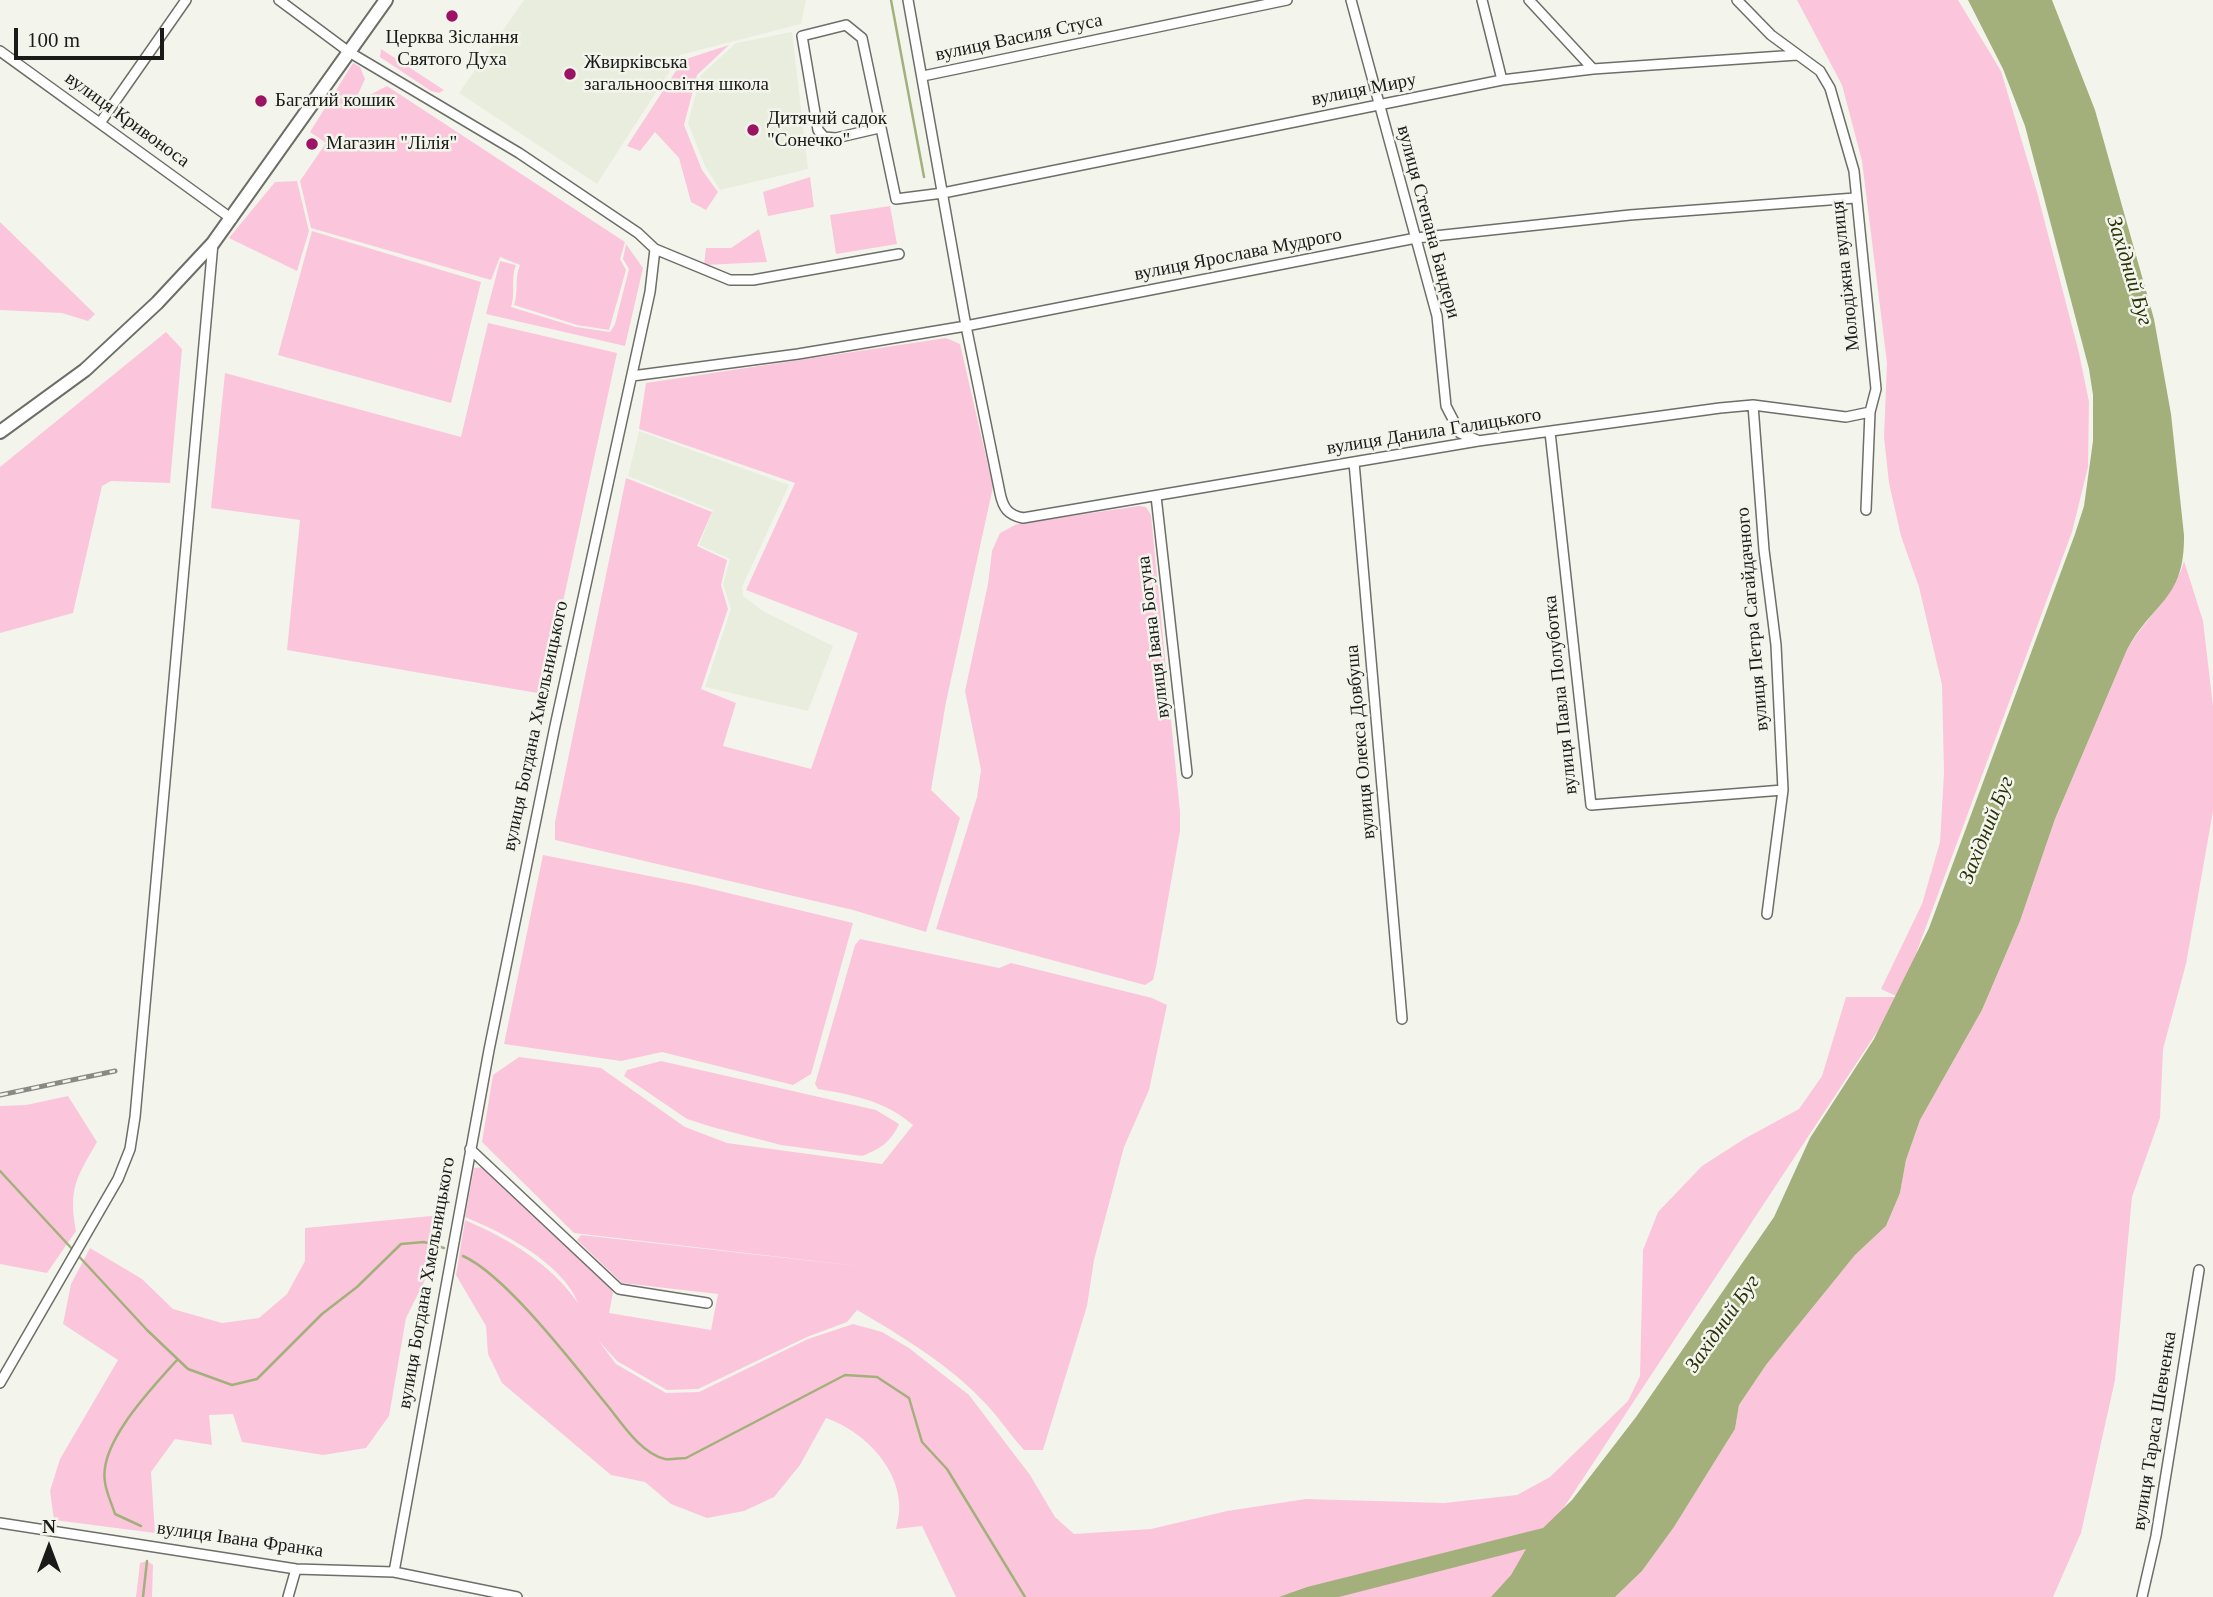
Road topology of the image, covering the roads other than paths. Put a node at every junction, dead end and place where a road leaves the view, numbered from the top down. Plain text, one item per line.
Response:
1 (186, 0) edge
2 (279, 0) edge
3 (386, 0) edge
4 (908, 0) edge
5 (1287, 0) edge
6 (1350, 0) edge
7 (1482, 0) edge
8 (1529, 0) edge
9 (1737, 0) edge
10 (0, 51) edge
11 (349, 52) junction
12 (1797, 55) junction
13 (1593, 69) junction
14 (923, 76) junction
15 (1502, 80) junction
16 (1378, 104) junction
17 (100, 122) junction
18 (879, 128) junction
19 (943, 193) junction
20 (1855, 198) junction
21 (232, 219) junction
22 (1416, 238) junction
23 (213, 243) junction
24 (655, 249) junction
25 (899, 254) dead end
26 (966, 326) junction
27 (632, 376) junction
28 (1754, 405) junction
29 (1870, 412) junction
30 (0, 432) edge
31 (1550, 432) junction
32 (1478, 441) junction
33 (1354, 462) junction
34 (1156, 496) junction
35 (1866, 510) dead end
36 (1187, 773) dead end
37 (1783, 790) junction
38 (1767, 914) dead end
39 (1402, 1019) dead end
40 (470, 1149) junction
41 (2199, 1270) dead end
42 (707, 1303) dead end
43 (0, 1382) edge
44 (0, 1523) edge
45 (296, 1569) junction
46 (394, 1572) junction
47 (288, 1597) edge
48 (517, 1597) edge
49 (2142, 1597) edge

1 - 17 street
2 - 11 street
3 - 11 street
4 - 14 street
5 - 14 street, вулиця Василя Стуса
6 - 16 street, вулиця Степана Бандери
7 - 15 street
8 - 13 street
9 - 12 street, Молодіжна вулиця
10 - 17 street, вулиця Кривоноса
11 - 21 street
11 - 24 street
12 - 13 street, вулиця Миру
12 - 20 street, Молодіжна вулиця
13 - 15 street, вулиця Миру
14 - 19 street
15 - 16 street, вулиця Миру
16 - 19 street, вулиця Миру
16 - 22 street, вулиця Степана Бандери
17 - 21 street, вулиця Кривоноса
18 - 18 street
18 - 19 street, вулиця Миру
19 - 26 street
20 - 22 street, вулиця Ярослава Мудрого
20 - 29 street, Молодіжна вулиця
21 - 23 street
22 - 26 street, вулиця Ярослава Мудрого
22 - 32 street, вулиця Степана Бандери
23 - 30 street
23 - 43 street
24 - 25 street
24 - 27 street, вулиця Богдана Хмельницького
26 - 27 street, вулиця Ярослава Мудрого
26 - 34 street, вулиця Данила Галицького
27 - 40 street, вулиця Богдана Хмельницького
28 - 29 street, вулиця Данила Галицького
28 - 31 street, вулиця Данила Галицького
28 - 37 street, вулиця Петра Сагайдачного
29 - 35 street, Молодіжна вулиця
31 - 32 street, вулиця Данила Галицького
31 - 37 street, вулиця Павла Полуботка
32 - 33 street, вулиця Данила Галицького
33 - 34 street, вулиця Данила Галицького
33 - 39 street, вулиця Олекса Довбуша
34 - 36 street, вулиця Івана Богуна
37 - 38 street, вулиця Петра Сагайдачного
40 - 42 street
40 - 46 street, вулиця Богдана Хмельницького
41 - 49 street, вулиця Тараса Шевченка
44 - 45 street, вулиця Івана Франка
45 - 46 street, вулиця Івана Франка
45 - 47 street
46 - 48 street, вулиця Івана Франка

